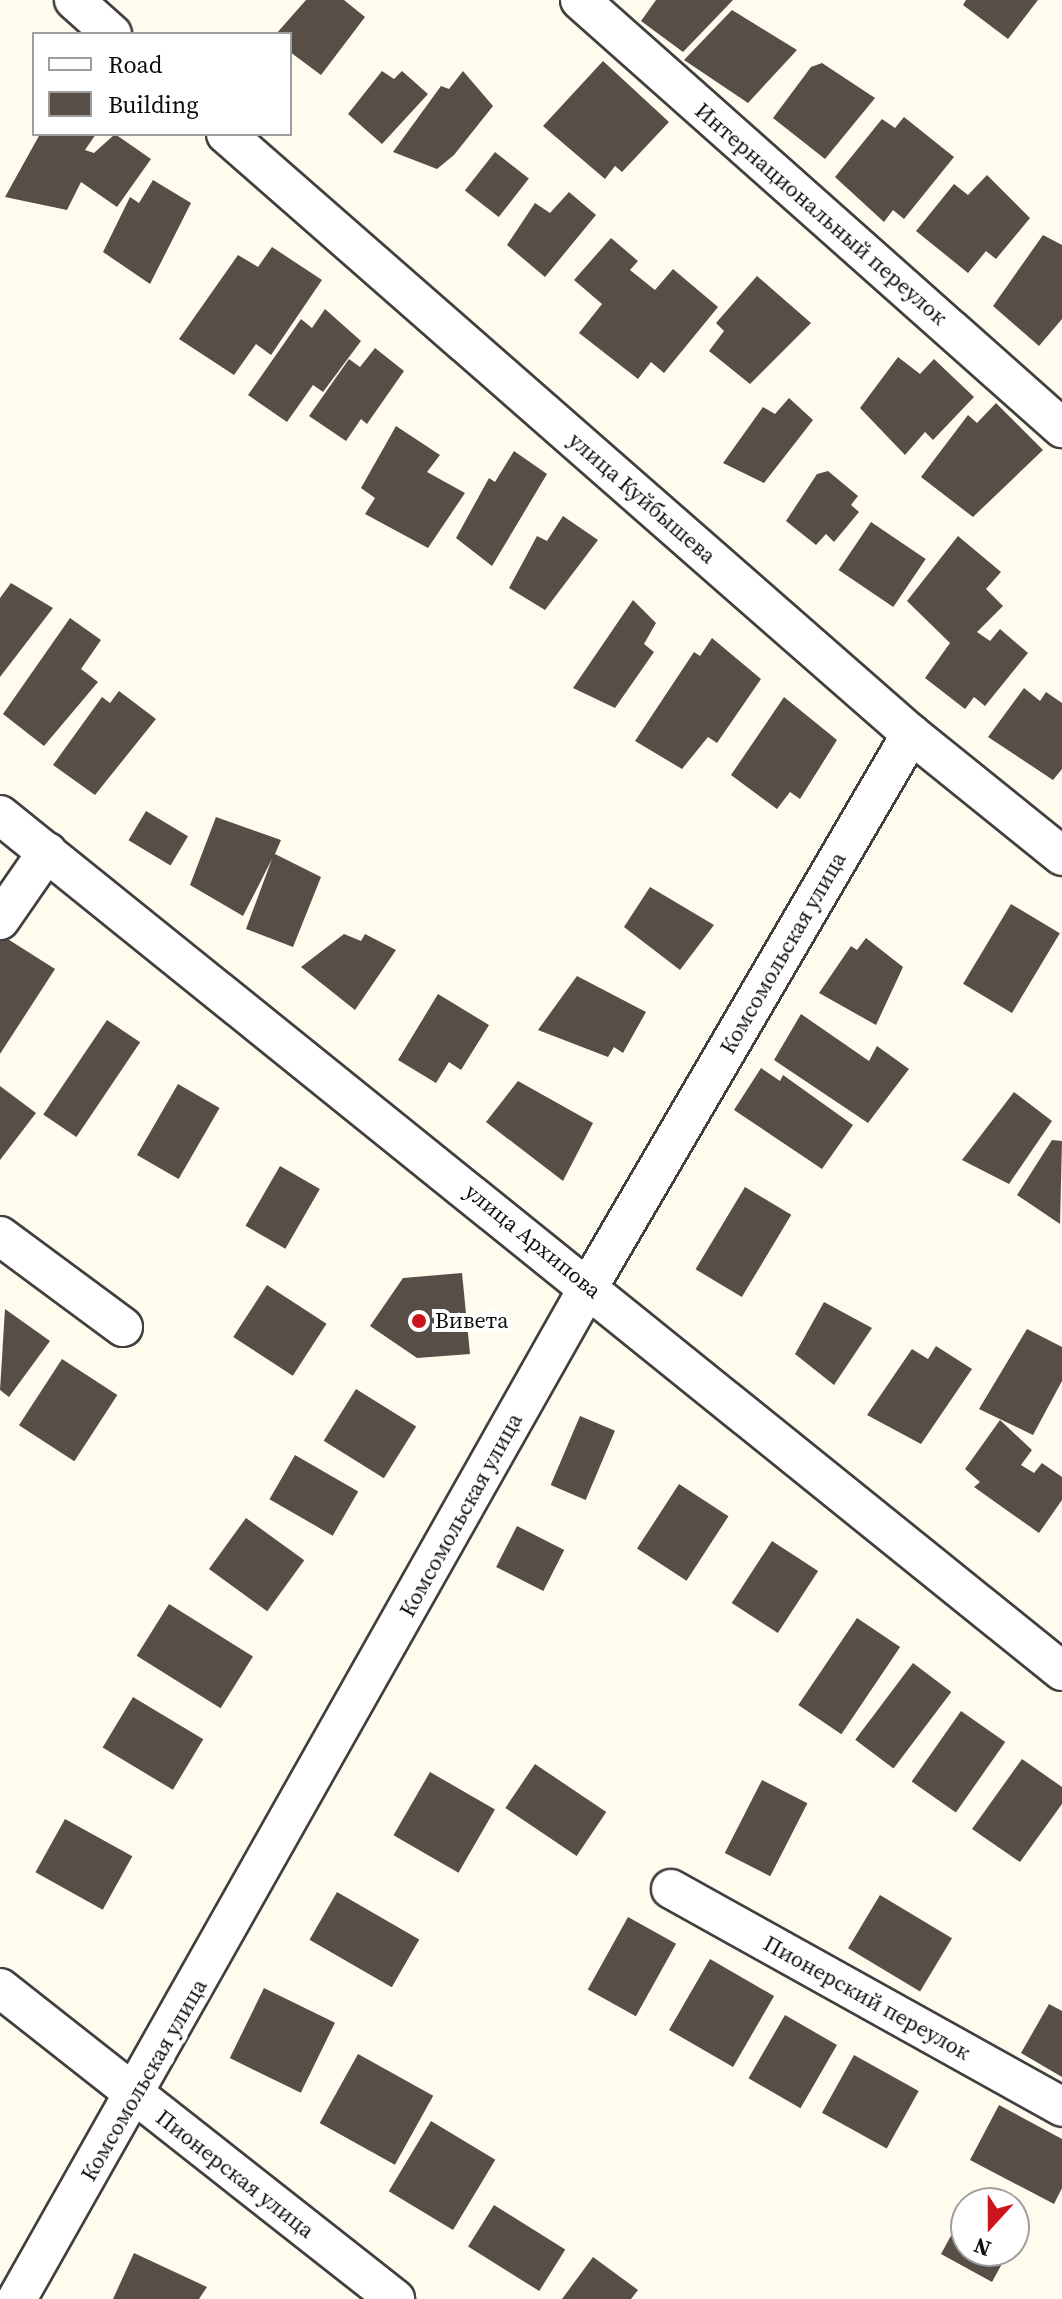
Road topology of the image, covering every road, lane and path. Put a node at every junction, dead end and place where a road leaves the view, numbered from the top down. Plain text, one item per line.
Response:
1 (74, 0) edge
2 (580, 0) edge
3 (110, 32) edge
4 (228, 136) edge
5 (1062, 428) edge
6 (911, 734) junction
7 (0, 815) edge
8 (47, 852) junction
9 (1062, 856) edge
10 (0, 920) edge
11 (0, 1236) edge
12 (589, 1286) junction
13 (123, 1327) dead end
14 (1062, 1671) edge
15 (671, 1889) dead end
16 (0, 1988) edge
17 (136, 2097) junction
18 (1062, 2107) edge
19 (17, 2299) edge
20 (395, 2299) edge

1 - 3 street
2 - 5 street, Интернациональный переулок
4 - 6 street, улица Куйбышева
6 - 9 street, улица Куйбышева
6 - 12 street, Комсомольская улица
7 - 8 street, улица Архипова
8 - 10 street
8 - 12 street, улица Архипова
11 - 13 street
12 - 14 street, улица Архипова
12 - 17 street, Комсомольская улица
15 - 18 street, Пионерский переулок
16 - 17 street, Пионерская улица
17 - 19 street, Комсомольская улица
17 - 20 street, Пионерская улица

